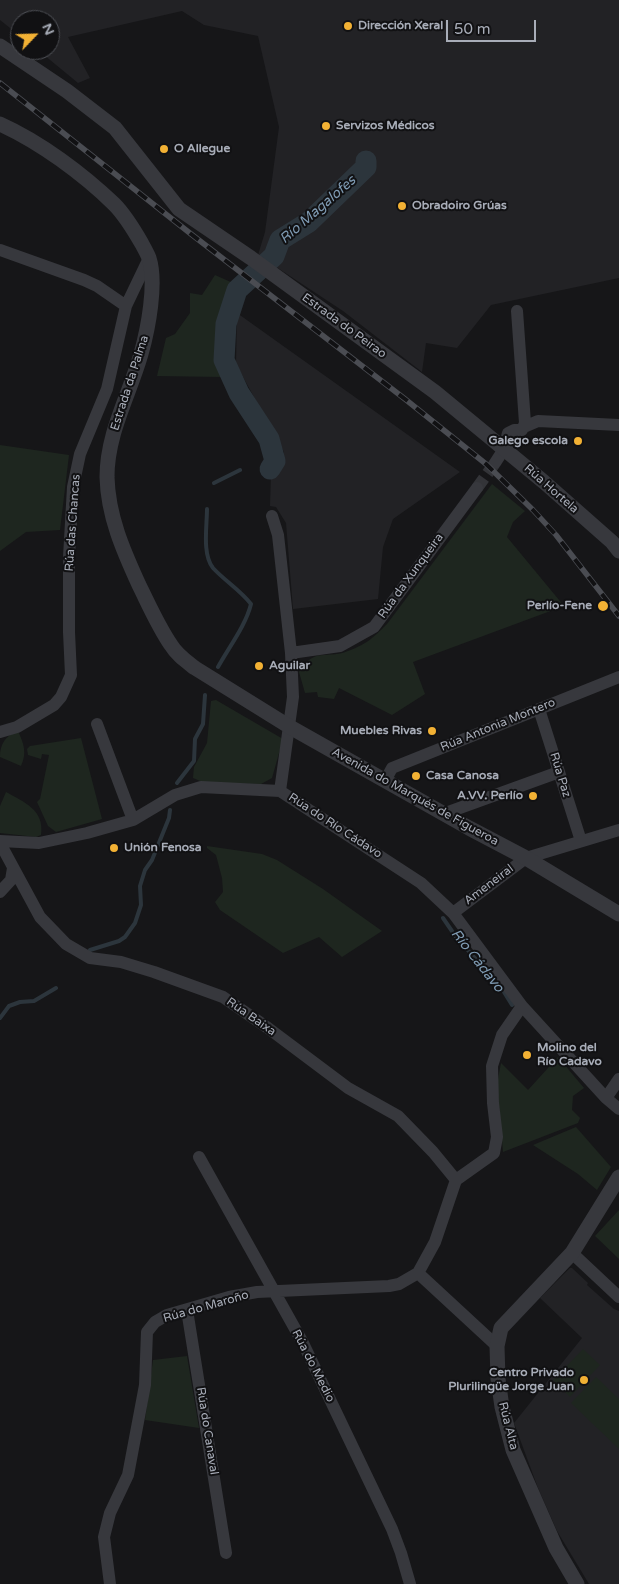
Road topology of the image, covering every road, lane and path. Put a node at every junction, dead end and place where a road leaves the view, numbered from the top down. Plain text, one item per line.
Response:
1 (0, 46) edge
2 (0, 124) edge
3 (0, 250) edge
4 (149, 258) junction
5 (126, 306) junction
6 (517, 311) dead end
7 (619, 425) edge
8 (524, 427) junction
9 (504, 449) junction
10 (495, 463) tunnel mouth
11 (477, 488) tunnel mouth
12 (272, 516) dead end
13 (619, 551) edge
14 (291, 653) junction
15 (619, 677) edge
16 (211, 678) joint
17 (539, 709) junction
18 (97, 724) dead end
19 (290, 728) junction
20 (0, 732) edge
21 (559, 772) junction
22 (385, 782) junction
23 (280, 791) junction
24 (443, 814) junction
25 (133, 820) junction
26 (619, 830) edge
27 (581, 841) junction
28 (0, 842) edge
29 (526, 858) junction
30 (13, 868) junction
31 (0, 892) edge
32 (453, 913) junction
33 (619, 914) edge
34 (522, 1006) junction
35 (619, 1079) edge
36 (606, 1098) junction
37 (619, 1109) edge
38 (199, 1157) dead end
39 (619, 1177) edge
40 (456, 1180) junction
41 (572, 1253) junction
42 (418, 1273) junction
43 (274, 1293) junction
44 (619, 1297) edge
45 (187, 1310) junction
46 (498, 1346) junction
47 (226, 1553) dead end
48 (110, 1584) edge
49 (410, 1584) edge
50 (577, 1584) edge

1 - 9 street, Estrada do Peirao
2 - 4 street, Estrada da Palma
3 - 5 street
4 - 5 street, Rúa das Chancas
4 - 16 street, Estrada da Palma
5 - 20 street, Rúa das Chancas
6 - 8 street
7 - 8 street
8 - 9 street
9 - 10 street
9 - 13 street, Rúa Hortela
11 - 14 street, Rúa da Xunqueira
12 - 14 street
14 - 19 street
15 - 17 street, Rúa Antonia Montero
16 - 19 street, Avenida do Marqués de Figueroa
17 - 21 street, Rúa Paz
17 - 22 street, Rúa Antonia Montero
18 - 25 street
19 - 22 street, Avenida do Marqués de Figueroa
19 - 23 street
21 - 24 street
21 - 27 street, Rúa Paz
22 - 24 street, Avenida do Marqués de Figueroa
23 - 25 street, Rúa do Río Cádavo
23 - 32 street, Rúa do Río Cádavo
24 - 29 street, Avenida do Marqués de Figueroa
25 - 28 street, Rúa do Río Cádavo
26 - 27 street, Ameneiral
27 - 29 street, Ameneiral
28 - 30 street, Rúa Baixa
29 - 32 street, Ameneiral
29 - 33 street, Avenida do Marqués de Figueroa
30 - 31 street
30 - 40 street, Rúa Baixa
32 - 34 street, Rúa do Río Cádavo
34 - 36 street, Rúa do Río Cádavo
34 - 40 street
35 - 36 street
36 - 37 street, Rúa do Río Cádavo
38 - 43 street, Rúa do Medio
39 - 41 street, Rúa Alta
40 - 42 street
41 - 44 street
41 - 46 street, Rúa Alta
42 - 43 street, Rúa do Maroño
42 - 46 street
43 - 45 street, Rúa do Maroño
43 - 49 street, Rúa do Medio
45 - 47 street, Rúa do Canaval
45 - 48 street, Rúa do Maroño
46 - 50 street, Rúa Alta

